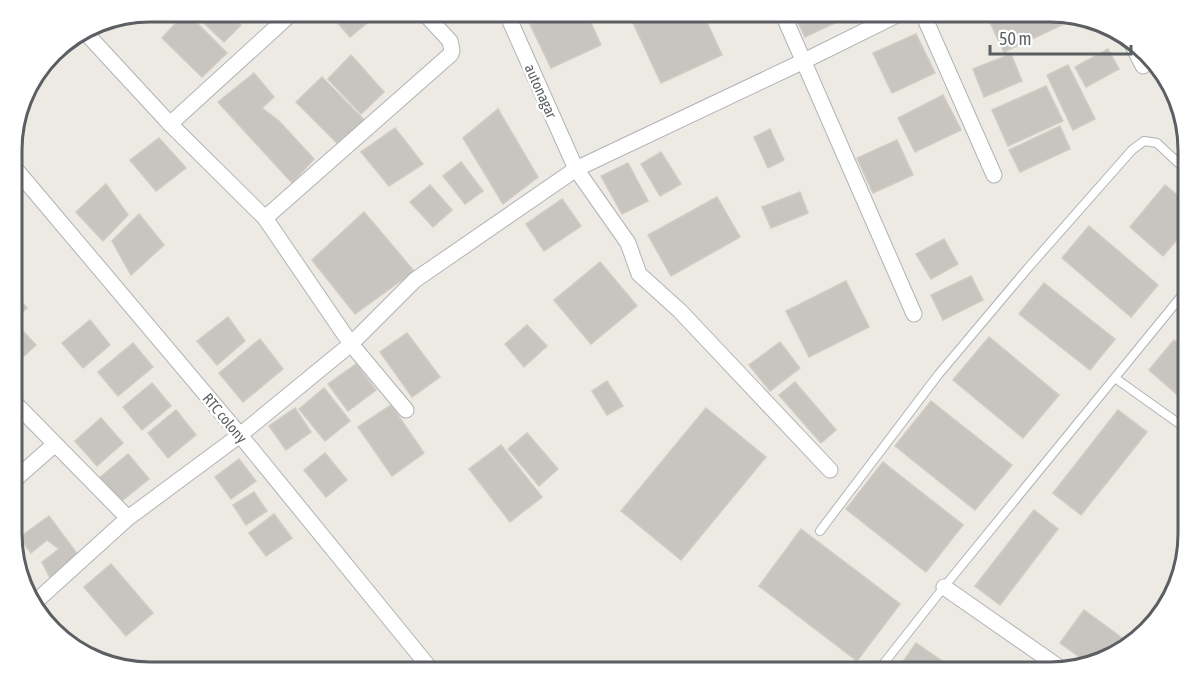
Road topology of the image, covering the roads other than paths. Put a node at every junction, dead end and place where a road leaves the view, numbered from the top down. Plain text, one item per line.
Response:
1 (282, 22) edge
2 (432, 22) edge
3 (510, 22) edge
4 (786, 22) edge
5 (883, 22) edge
6 (926, 22) edge
7 (90, 38) edge
8 (1140, 60) edge
9 (804, 61) junction
10 (1143, 66) dead end
11 (170, 124) junction
12 (1177, 162) edge
13 (576, 170) junction
14 (994, 175) dead end
15 (22, 177) edge
16 (265, 218) junction
17 (1177, 301) edge
18 (914, 314) dead end
19 (351, 344) junction
20 (1114, 378) junction
21 (406, 410) dead end
22 (22, 411) edge
23 (1177, 422) edge
24 (240, 435) junction
25 (54, 445) junction
26 (830, 470) dead end
27 (22, 473) edge
28 (128, 518) junction
29 (820, 531) dead end
30 (944, 587) junction
31 (40, 598) edge
32 (886, 661) edge
33 (1050, 661) edge
34 (425, 662) edge

1 - 11 street
2 - 16 street
3 - 13 street, autonagar
4 - 9 street
5 - 9 street
6 - 14 street
7 - 11 street
8 - 10 street
9 - 13 street
9 - 18 street
11 - 16 street
12 - 29 lane
13 - 19 street
13 - 26 street, autonagar
15 - 24 street, RTC colony
16 - 19 street
17 - 20 lane
19 - 21 street
19 - 24 street
20 - 23 lane
20 - 30 lane
22 - 25 street
24 - 28 street
24 - 34 street, RTC colony
25 - 27 street
25 - 28 street
28 - 31 street
30 - 32 lane
30 - 33 street

